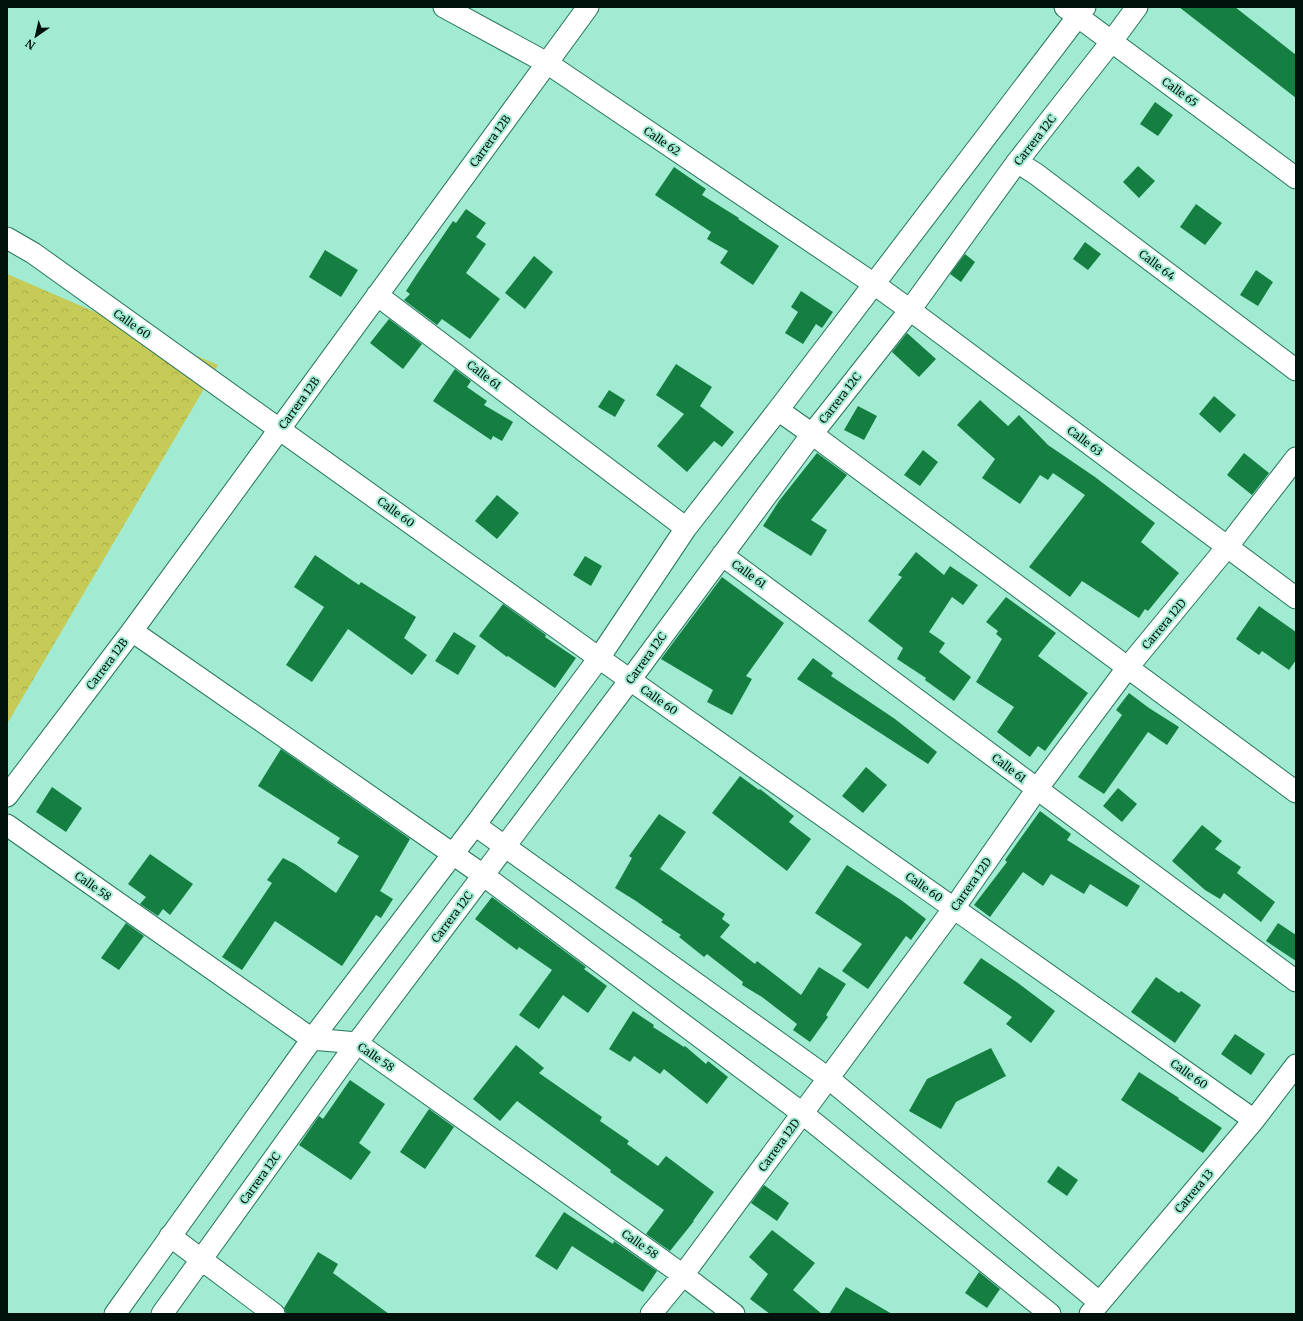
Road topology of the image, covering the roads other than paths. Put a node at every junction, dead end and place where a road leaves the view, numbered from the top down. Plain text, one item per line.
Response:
1 (444, 7) edge
2 (588, 7) edge
3 (1137, 7) edge
4 (1076, 10) edge
5 (1112, 42) junction
6 (547, 63) junction
7 (1017, 162) junction
8 (1296, 178) edge
9 (7, 238) edge
10 (874, 284) junction
11 (378, 295) junction
12 (910, 310) junction
13 (1296, 370) edge
14 (778, 410) junction
15 (280, 429) junction
16 (812, 434) junction
17 (1296, 458) edge
18 (686, 528) junction
19 (1227, 547) junction
20 (722, 555) junction
21 (1296, 598) edge
22 (132, 631) junction
23 (599, 658) junction
24 (1128, 667) junction
25 (630, 680) junction
26 (1037, 789) junction
27 (1296, 792) edge
28 (7, 796) edge
29 (7, 825) edge
30 (475, 825) junction
31 (505, 846) junction
32 (453, 853) junction
33 (483, 875) junction
34 (954, 908) junction
35 (1296, 981) edge
36 (312, 1040) junction
37 (357, 1043) junction
38 (1296, 1065) edge
39 (828, 1078) junction
40 (802, 1113) junction
41 (1254, 1120) junction
42 (170, 1236) junction
43 (201, 1260) junction
44 (683, 1274) junction
45 (1095, 1308) edge
46 (115, 1314) edge
47 (162, 1314) edge
48 (274, 1314) edge
49 (651, 1314) edge
50 (734, 1314) edge
51 (1050, 1314) edge

1 - 6 street, Calle 62
2 - 6 street, Carrera 12B
3 - 5 street, Carrera 12C
4 - 5 street, Calle 65
4 - 10 street
5 - 7 street, Carrera 12C
5 - 8 street, Calle 65
6 - 10 street, Calle 62
6 - 11 street, Carrera 12B
7 - 12 street, Carrera 12C
7 - 13 street, Calle 64
9 - 15 street, Calle 60
10 - 12 street, Calle 63
10 - 14 street
11 - 15 street, Carrera 12B
11 - 18 street, Calle 61
12 - 16 street, Carrera 12C
12 - 19 street, Calle 63
14 - 16 street
14 - 18 street
15 - 22 street, Carrera 12B
15 - 23 street, Calle 60
16 - 20 street, Carrera 12C
16 - 24 street
17 - 19 street, Carrera 12D
18 - 23 street
19 - 21 street, Calle 63
19 - 24 street, Carrera 12D
20 - 25 street, Carrera 12C
20 - 26 street, Calle 61
22 - 28 street, Carrera 12B
22 - 32 street
23 - 25 street, Calle 60
23 - 30 street
24 - 26 street, Carrera 12D
24 - 27 street
25 - 31 street, Carrera 12C
25 - 34 street, Calle 60
26 - 34 street, Carrera 12D
26 - 35 street, Calle 61
29 - 36 street, Calle 58
30 - 31 street
30 - 32 street
31 - 33 street, Carrera 12C
31 - 39 street
32 - 33 street
32 - 36 street
33 - 37 street, Carrera 12C
33 - 40 street
34 - 39 street, Carrera 12D
34 - 41 street, Calle 60
36 - 37 street, Calle 58
36 - 42 street
37 - 43 street, Carrera 12C
37 - 44 street, Calle 58
38 - 41 street, Carrera 13
39 - 40 street, Carrera 12D
39 - 45 street
40 - 44 street, Carrera 12D
40 - 51 street
41 - 45 street, Carrera 13
42 - 43 street
42 - 46 street
43 - 47 street, Carrera 12C
43 - 48 street
44 - 49 street, Carrera 12D
44 - 50 street, Calle 58

